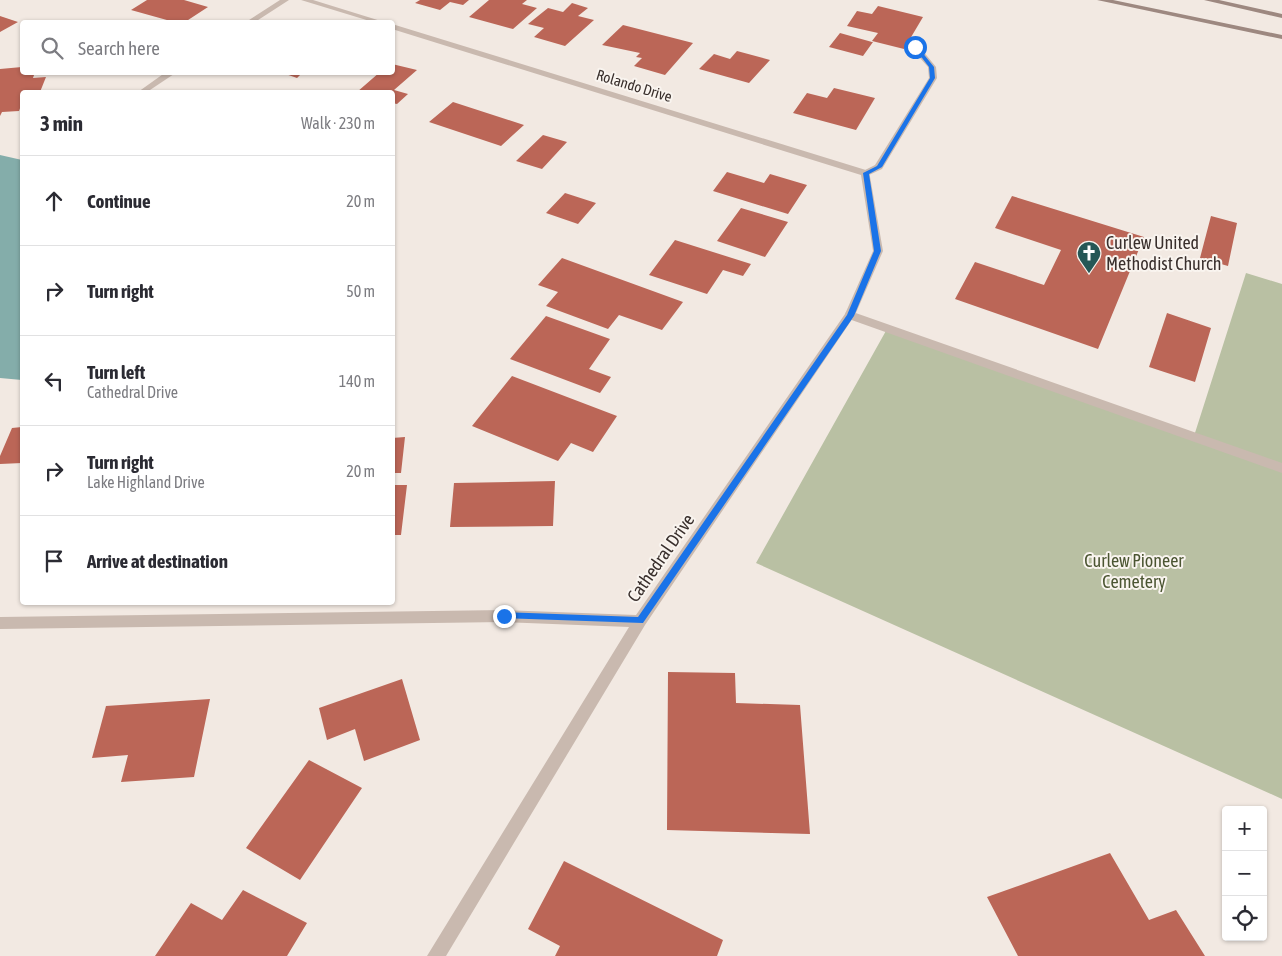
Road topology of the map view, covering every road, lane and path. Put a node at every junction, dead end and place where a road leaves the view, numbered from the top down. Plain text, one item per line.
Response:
1 (285, 0) edge
2 (305, 0) edge
3 (1101, 0) edge
4 (1208, 0) edge
5 (1282, 16) edge
6 (253, 20) edge
7 (373, 20) edge
8 (395, 27) edge
9 (1282, 37) edge
10 (915, 47) dead end
11 (168, 75) edge
12 (145, 90) edge
13 (866, 173) junction
14 (850, 316) junction
15 (1282, 468) edge
16 (640, 621) junction
17 (0, 623) edge
18 (436, 956) edge

1 - 6 street
2 - 7 street
3 - 9 main road
4 - 5 main road
8 - 13 street, Rolando Drive
10 - 13 street
11 - 12 street
13 - 14 street, Cathedral Drive
14 - 15 street
14 - 16 street, Cathedral Drive
16 - 17 street
16 - 18 street, Cathedral Drive

